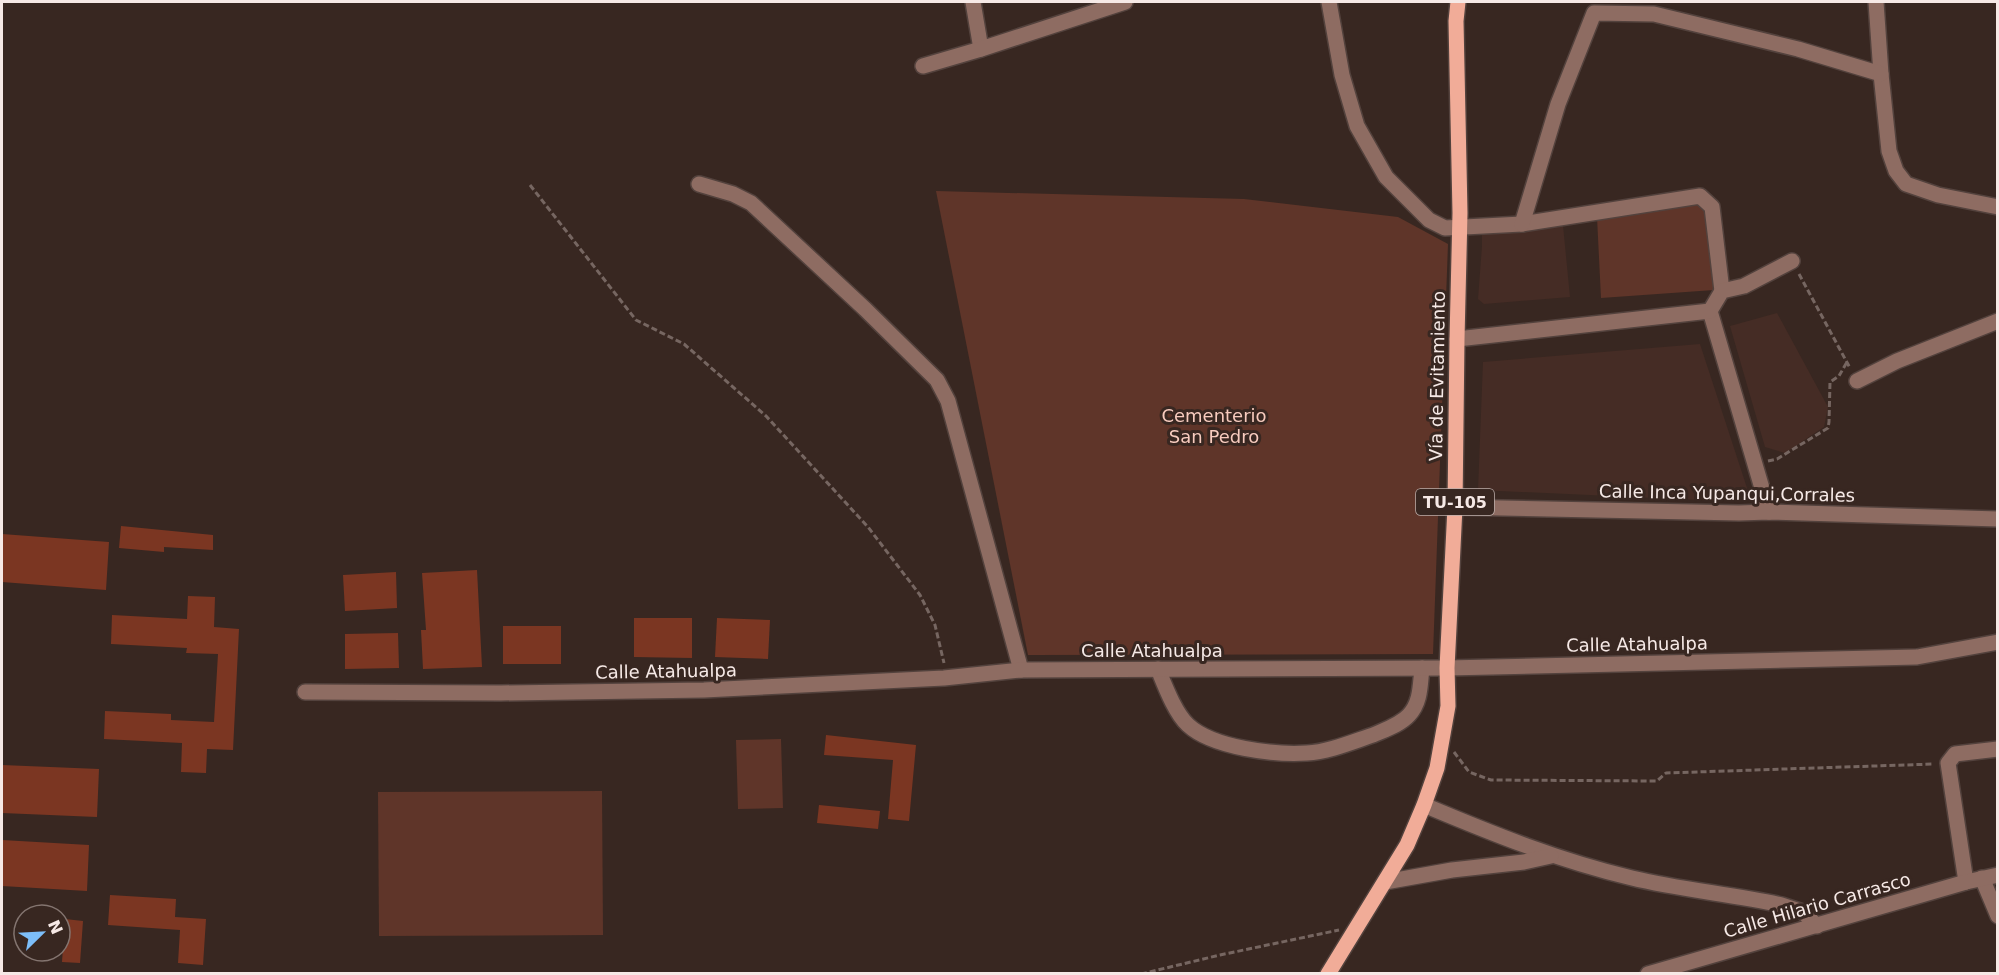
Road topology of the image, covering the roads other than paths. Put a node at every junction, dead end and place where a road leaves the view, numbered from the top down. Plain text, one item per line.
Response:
1 (973, 2) edge
2 (1125, 2) edge
3 (1329, 2) edge
4 (1458, 2) edge
5 (1876, 2) edge
6 (981, 49) junction
7 (923, 66) dead end
8 (1881, 74) junction
9 (699, 184) dead end
10 (1998, 207) edge
11 (1522, 224) junction
12 (1460, 227) junction
13 (1792, 261) road end
14 (1722, 291) junction
15 (1710, 311) junction
16 (1998, 321) edge
17 (1457, 339) junction
18 (1857, 381) road end
19 (1455, 507) junction
20 (1769, 512) junction
21 (1998, 519) edge
22 (1998, 642) edge
23 (1422, 668) junction
24 (1447, 668) junction
25 (1158, 669) junction
26 (1021, 670) junction
27 (305, 692) dead end
28 (1998, 749) edge
29 (1424, 805) junction
30 (1554, 855) junction
31 (1998, 875) edge
32 (1982, 878) junction
33 (1385, 882) junction
34 (1966, 882) junction
35 (1998, 916) edge
36 (1817, 926) junction
37 (1718, 955) junction
38 (1328, 974) edge
39 (1648, 974) edge
40 (1697, 974) edge

1 - 6 street
2 - 6 street
3 - 12 street
4 - 12 main road, Vía de Evitamiento / TU-105
5 - 8 street
6 - 7 street
8 - 10 street
8 - 11 street
9 - 26 street
11 - 12 street
11 - 14 street
12 - 17 main road, Vía de Evitamiento / TU-105
13 - 14 street
14 - 15 street
15 - 17 street
15 - 20 street
16 - 18 street
17 - 19 main road, Vía de Evitamiento / TU-105
19 - 20 street, Calle Inca Yupanqui,Corrales
19 - 24 main road, Vía de Evitamiento / TU-105
20 - 21 street, Calle Inca Yupanqui,Corrales
22 - 24 street, Calle Atahualpa
23 - 24 street, Calle Atahualpa
23 - 25 street, Calle Atahualpa
23 - 25 street
24 - 29 main road, Vía de Evitamiento / TU-105
25 - 26 street, Calle Atahualpa
26 - 27 street, Calle Atahualpa
28 - 34 street
29 - 30 street
29 - 33 main road, Vía de Evitamiento / TU-105
30 - 33 street
30 - 36 street
31 - 32 street, Calle Hilario Carrasco
32 - 34 street, Calle Hilario Carrasco
32 - 35 street
33 - 38 main road, Vía de Evitamiento / TU-105
34 - 36 street, Calle Hilario Carrasco
36 - 37 street, Calle Hilario Carrasco
37 - 39 street, Calle Hilario Carrasco
37 - 40 street

